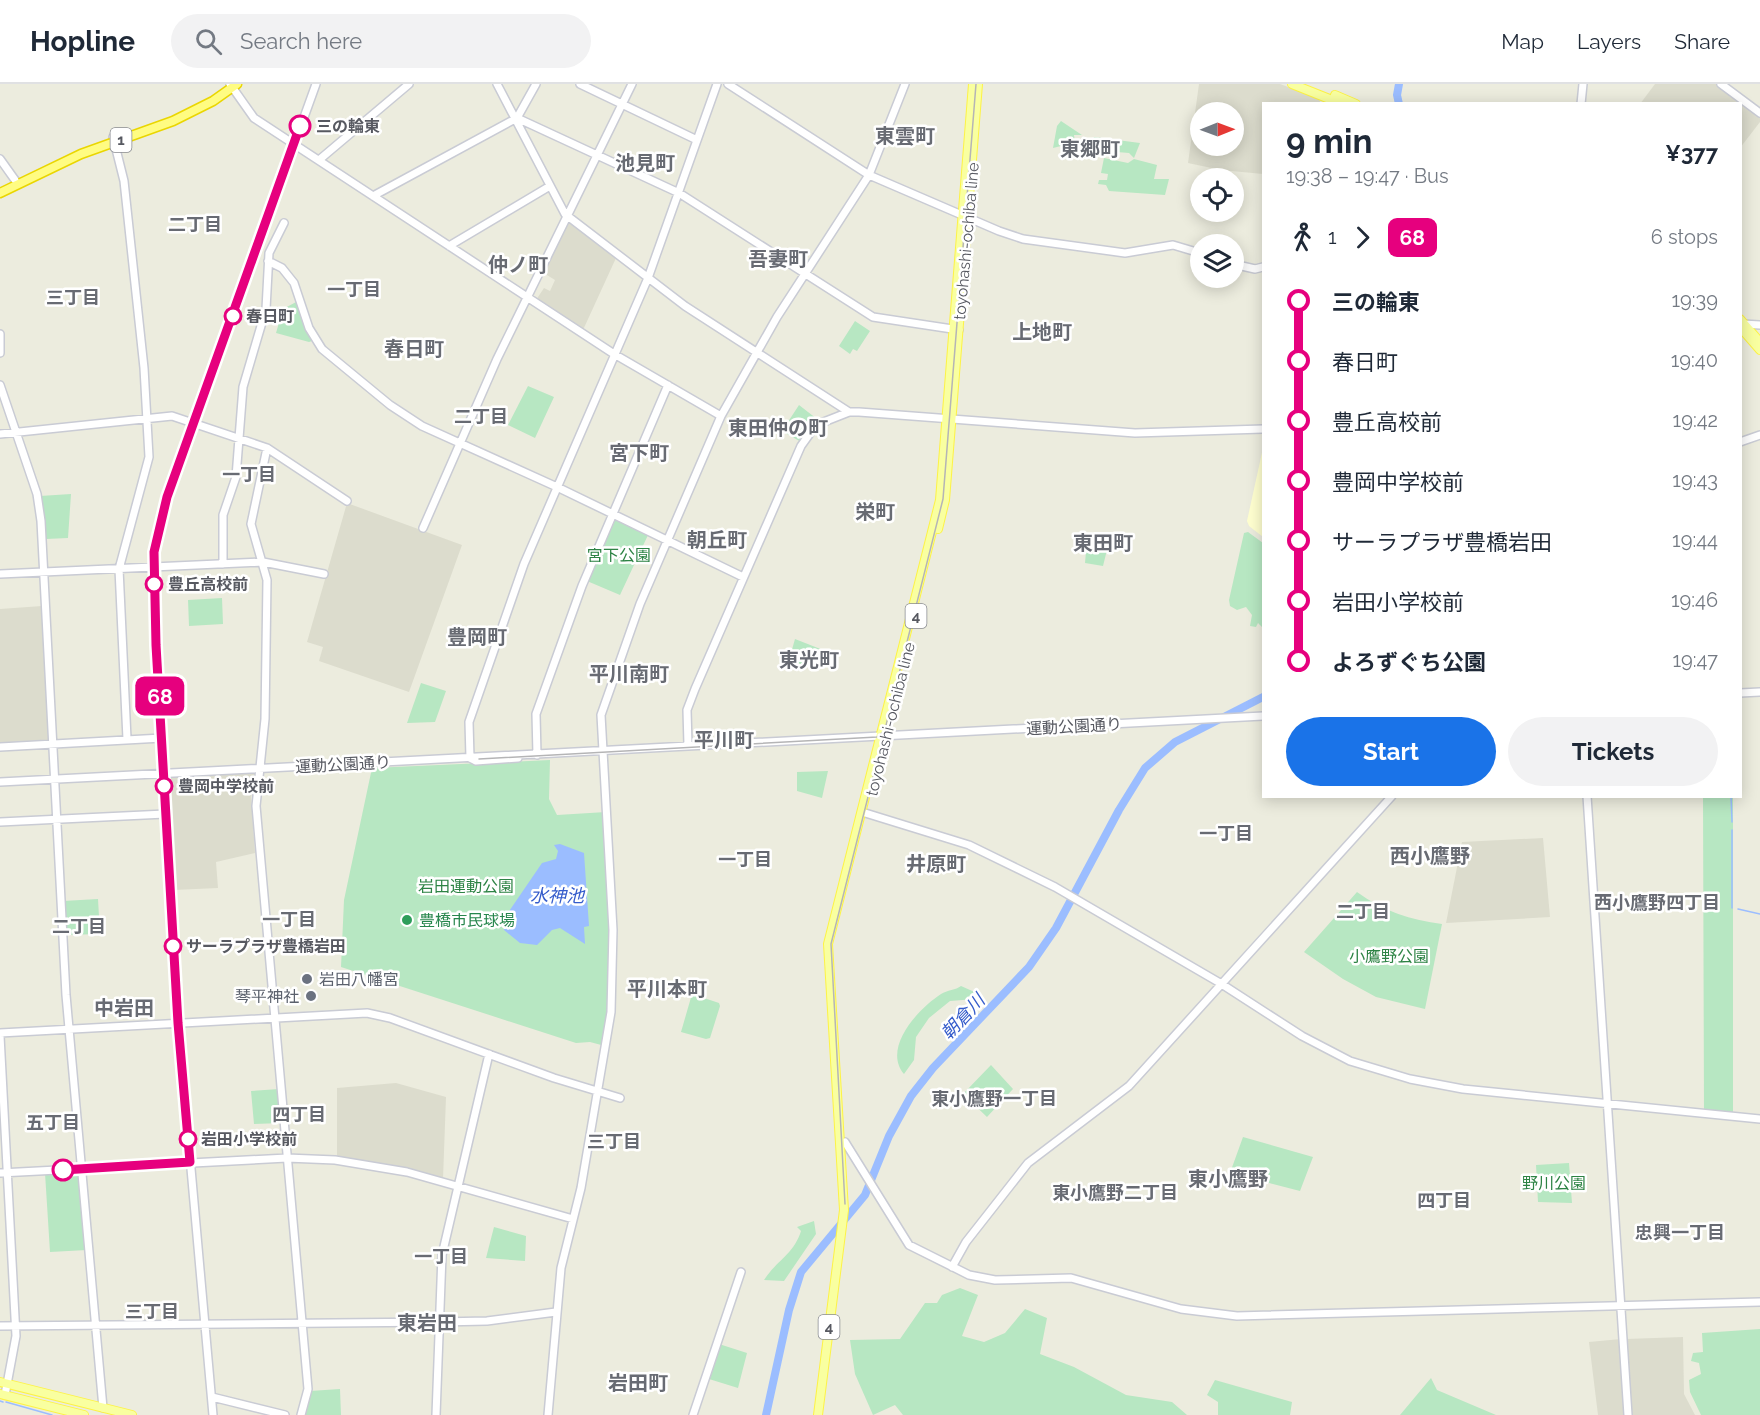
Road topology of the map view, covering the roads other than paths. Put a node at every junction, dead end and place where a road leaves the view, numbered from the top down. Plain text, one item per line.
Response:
1 (316, 84) edge
2 (409, 84) edge
3 (497, 84) edge
4 (536, 84) edge
5 (580, 84) edge
6 (632, 84) edge
7 (717, 84) edge
8 (728, 84) edge
9 (905, 84) edge
10 (973, 84) edge
11 (978, 84) edge
12 (1292, 84) edge
13 (1306, 84) edge
14 (1583, 84) edge
15 (1721, 84) edge
16 (232, 85) edge
17 (1337, 102) edge
18 (1351, 102) edge
19 (1581, 102) edge
20 (622, 104) junction
21 (1760, 113) edge
22 (516, 120) junction
23 (114, 140) junction
24 (697, 140) junction
25 (294, 144) junction
26 (596, 155) junction
27 (0, 159) edge
28 (319, 160) junction
29 (869, 176) junction
30 (15, 180) junction
31 (549, 186) junction
32 (2, 190) edge
33 (679, 193) junction
34 (373, 196) junction
35 (567, 216) junction
36 (965, 216) junction
37 (284, 223) dead end
38 (449, 246) junction
39 (1190, 249) edge
40 (268, 261) junction
41 (1244, 266) edge
42 (1262, 267) edge
43 (806, 274) junction
44 (648, 278) junction
45 (527, 297) junction
46 (1742, 324) edge
47 (1742, 325) edge
48 (1742, 325) edge
49 (1760, 325) edge
50 (956, 329) junction
51 (0, 334) edge
52 (1760, 342) edge
53 (1760, 350) edge
54 (756, 352) junction
55 (0, 353) edge
56 (614, 354) junction
57 (0, 385) edge
58 (668, 385) junction
59 (849, 412) junction
60 (721, 416) junction
61 (147, 419) junction
62 (948, 420) junction
63 (194, 424) junction
64 (1262, 429) edge
65 (16, 433) junction
66 (0, 434) edge
67 (1760, 435) edge
68 (238, 439) junction
69 (1742, 441) edge
70 (461, 443) junction
71 (267, 448) junction
72 (557, 487) junction
73 (347, 501) dead end
74 (613, 514) junction
75 (423, 528) dead end
76 (668, 541) junction
77 (263, 562) junction
78 (223, 564) junction
79 (153, 567) junction
80 (119, 569) junction
81 (44, 573) junction
82 (0, 574) edge
83 (324, 574) dead end
84 (743, 577) junction
85 (1760, 692) edge
86 (1742, 693) edge
87 (1262, 716) edge
88 (882, 737) junction
89 (162, 738) junction
90 (127, 739) junction
91 (53, 743) junction
92 (688, 745) junction
93 (0, 747) edge
94 (603, 751) junction
95 (537, 755) junction
96 (470, 758) junction
97 (260, 769) junction
98 (164, 774) junction
99 (55, 779) junction
100 (0, 782) edge
101 (1390, 798) edge
102 (1587, 798) edge
103 (864, 813) junction
104 (165, 814) junction
105 (57, 819) junction
106 (0, 822) edge
107 (1220, 983) junction
108 (275, 1018) junction
109 (178, 1023) junction
110 (69, 1029) junction
111 (0, 1034) edge
112 (489, 1054) junction
113 (598, 1091) junction
114 (620, 1098) dead end
115 (1608, 1103) junction
116 (1760, 1119) edge
117 (845, 1142) junction
118 (287, 1158) junction
119 (190, 1162) junction
120 (82, 1169) junction
121 (4, 1173) edge
122 (459, 1186) junction
123 (844, 1210) junction
124 (573, 1219) junction
125 (952, 1267) junction
126 (741, 1272) dead end
127 (1760, 1302) edge
128 (1622, 1306) junction
129 (556, 1312) junction
130 (440, 1322) junction
131 (302, 1323) junction
132 (205, 1324) junction
133 (15, 1325) junction
134 (96, 1325) junction
135 (0, 1326) edge
136 (4, 1383) edge
137 (3, 1394) edge
138 (212, 1397) junction
139 (103, 1408) junction
140 (84, 1415) edge
141 (132, 1415) edge
142 (213, 1415) edge
143 (285, 1415) edge
144 (301, 1415) edge
145 (436, 1415) edge
146 (548, 1415) edge
147 (693, 1415) edge
148 (818, 1415) edge
149 (1628, 1415) edge

1 - 25 street
2 - 28 street
3 - 22 street
4 - 22 street
5 - 20 street
6 - 20 street
7 - 24 street
8 - 29 street
9 - 29 street
10 - 36 main road, toyohashi-ochiba line / 4
11 - 36 main road, toyohashi-ochiba line / 4
12 - 17 main road
13 - 18 main road
14 - 19 street
15 - 21 street
16 - 23 highway, 1
16 - 25 street
20 - 24 street
20 - 26 street
22 - 26 street
22 - 31 street
22 - 34 street
23 - 30 highway, 1
23 - 32 highway, 1
23 - 61 street
24 - 33 street
25 - 28 street
25 - 63 street
26 - 33 street
26 - 35 street
27 - 30 street
28 - 34 street
29 - 36 street
29 - 43 street
30 - 32 highway, 1
31 - 35 street
31 - 38 street
33 - 43 street
33 - 44 street
34 - 38 street
35 - 44 street
35 - 45 street
36 - 39 street
36 - 50 main road, toyohashi-ochiba line / 4
37 - 40 street
38 - 45 street
40 - 68 street
40 - 70 street
41 - 42 street
43 - 50 street
43 - 54 street
44 - 54 street
44 - 56 street
45 - 56 street
45 - 70 street
46 - 49 street
47 - 52 main road
48 - 53 main road
50 - 62 main road, toyohashi-ochiba line / 4
51 - 55 street
54 - 59 street
54 - 60 street
56 - 58 street
56 - 72 street
57 - 65 street
58 - 60 street
58 - 74 street
59 - 62 street
59 - 84 street
60 - 76 street
61 - 63 street
61 - 65 street
61 - 80 street
62 - 64 street
62 - 88 main road, toyohashi-ochiba line / 4
63 - 68 street
63 - 79 street
65 - 66 street
65 - 81 street
67 - 69 street
68 - 71 street
68 - 78 street
70 - 72 street
70 - 75 street
71 - 73 street
71 - 77 street
72 - 74 street
72 - 96 street
74 - 76 street
74 - 95 street
76 - 84 street
76 - 94 street
77 - 78 street
77 - 83 street
77 - 97 street
78 - 79 street
79 - 80 street
79 - 89 street
80 - 81 street
80 - 90 street
81 - 82 street
81 - 91 street
84 - 92 street
85 - 86 street
87 - 88 street, 運動公園通り
88 - 92 street, 運動公園通り
88 - 94 street, 運動公園通り
88 - 103 main road, toyohashi-ochiba line / 4
89 - 90 street
89 - 98 street
90 - 91 street
91 - 93 street
91 - 99 street
92 - 94 street, 運動公園通り
94 - 95 street, 運動公園通り
94 - 113 street
95 - 96 street, 運動公園通り
96 - 97 street, 運動公園通り
97 - 98 street, 運動公園通り
97 - 108 street
98 - 99 street, 運動公園通り
98 - 104 street
99 - 100 street, 運動公園通り
99 - 105 street
101 - 107 street
102 - 115 street
103 - 107 street
103 - 117 main road, toyohashi-ochiba line / 4
103 - 123 main road, toyohashi-ochiba line / 4
104 - 105 street
104 - 109 street
105 - 106 street
105 - 110 street
107 - 115 street
107 - 125 street
108 - 109 street
108 - 112 street
108 - 118 street
109 - 110 street
109 - 119 street
110 - 111 street
110 - 120 street
111 - 121 street
112 - 113 street
112 - 122 street
113 - 114 street
113 - 124 street
115 - 116 street
115 - 128 street
117 - 123 main road, toyohashi-ochiba line / 4
117 - 125 street
118 - 119 street
118 - 122 street
118 - 131 street
119 - 120 street
119 - 132 street
120 - 121 street
120 - 134 street
121 - 133 street
122 - 124 street
122 - 130 street
123 - 148 main road, toyohashi-ochiba line / 4
124 - 129 street
125 - 128 street
126 - 147 street
127 - 128 street
128 - 149 street
129 - 130 street
129 - 146 street
130 - 131 street
130 - 145 street
131 - 132 street
131 - 144 street
132 - 134 street
132 - 138 street
133 - 134 street
133 - 135 street
133 - 136 street
134 - 139 street
136 - 137 street
136 - 139 main road
137 - 140 main road
138 - 142 street
138 - 143 street
139 - 141 main road

